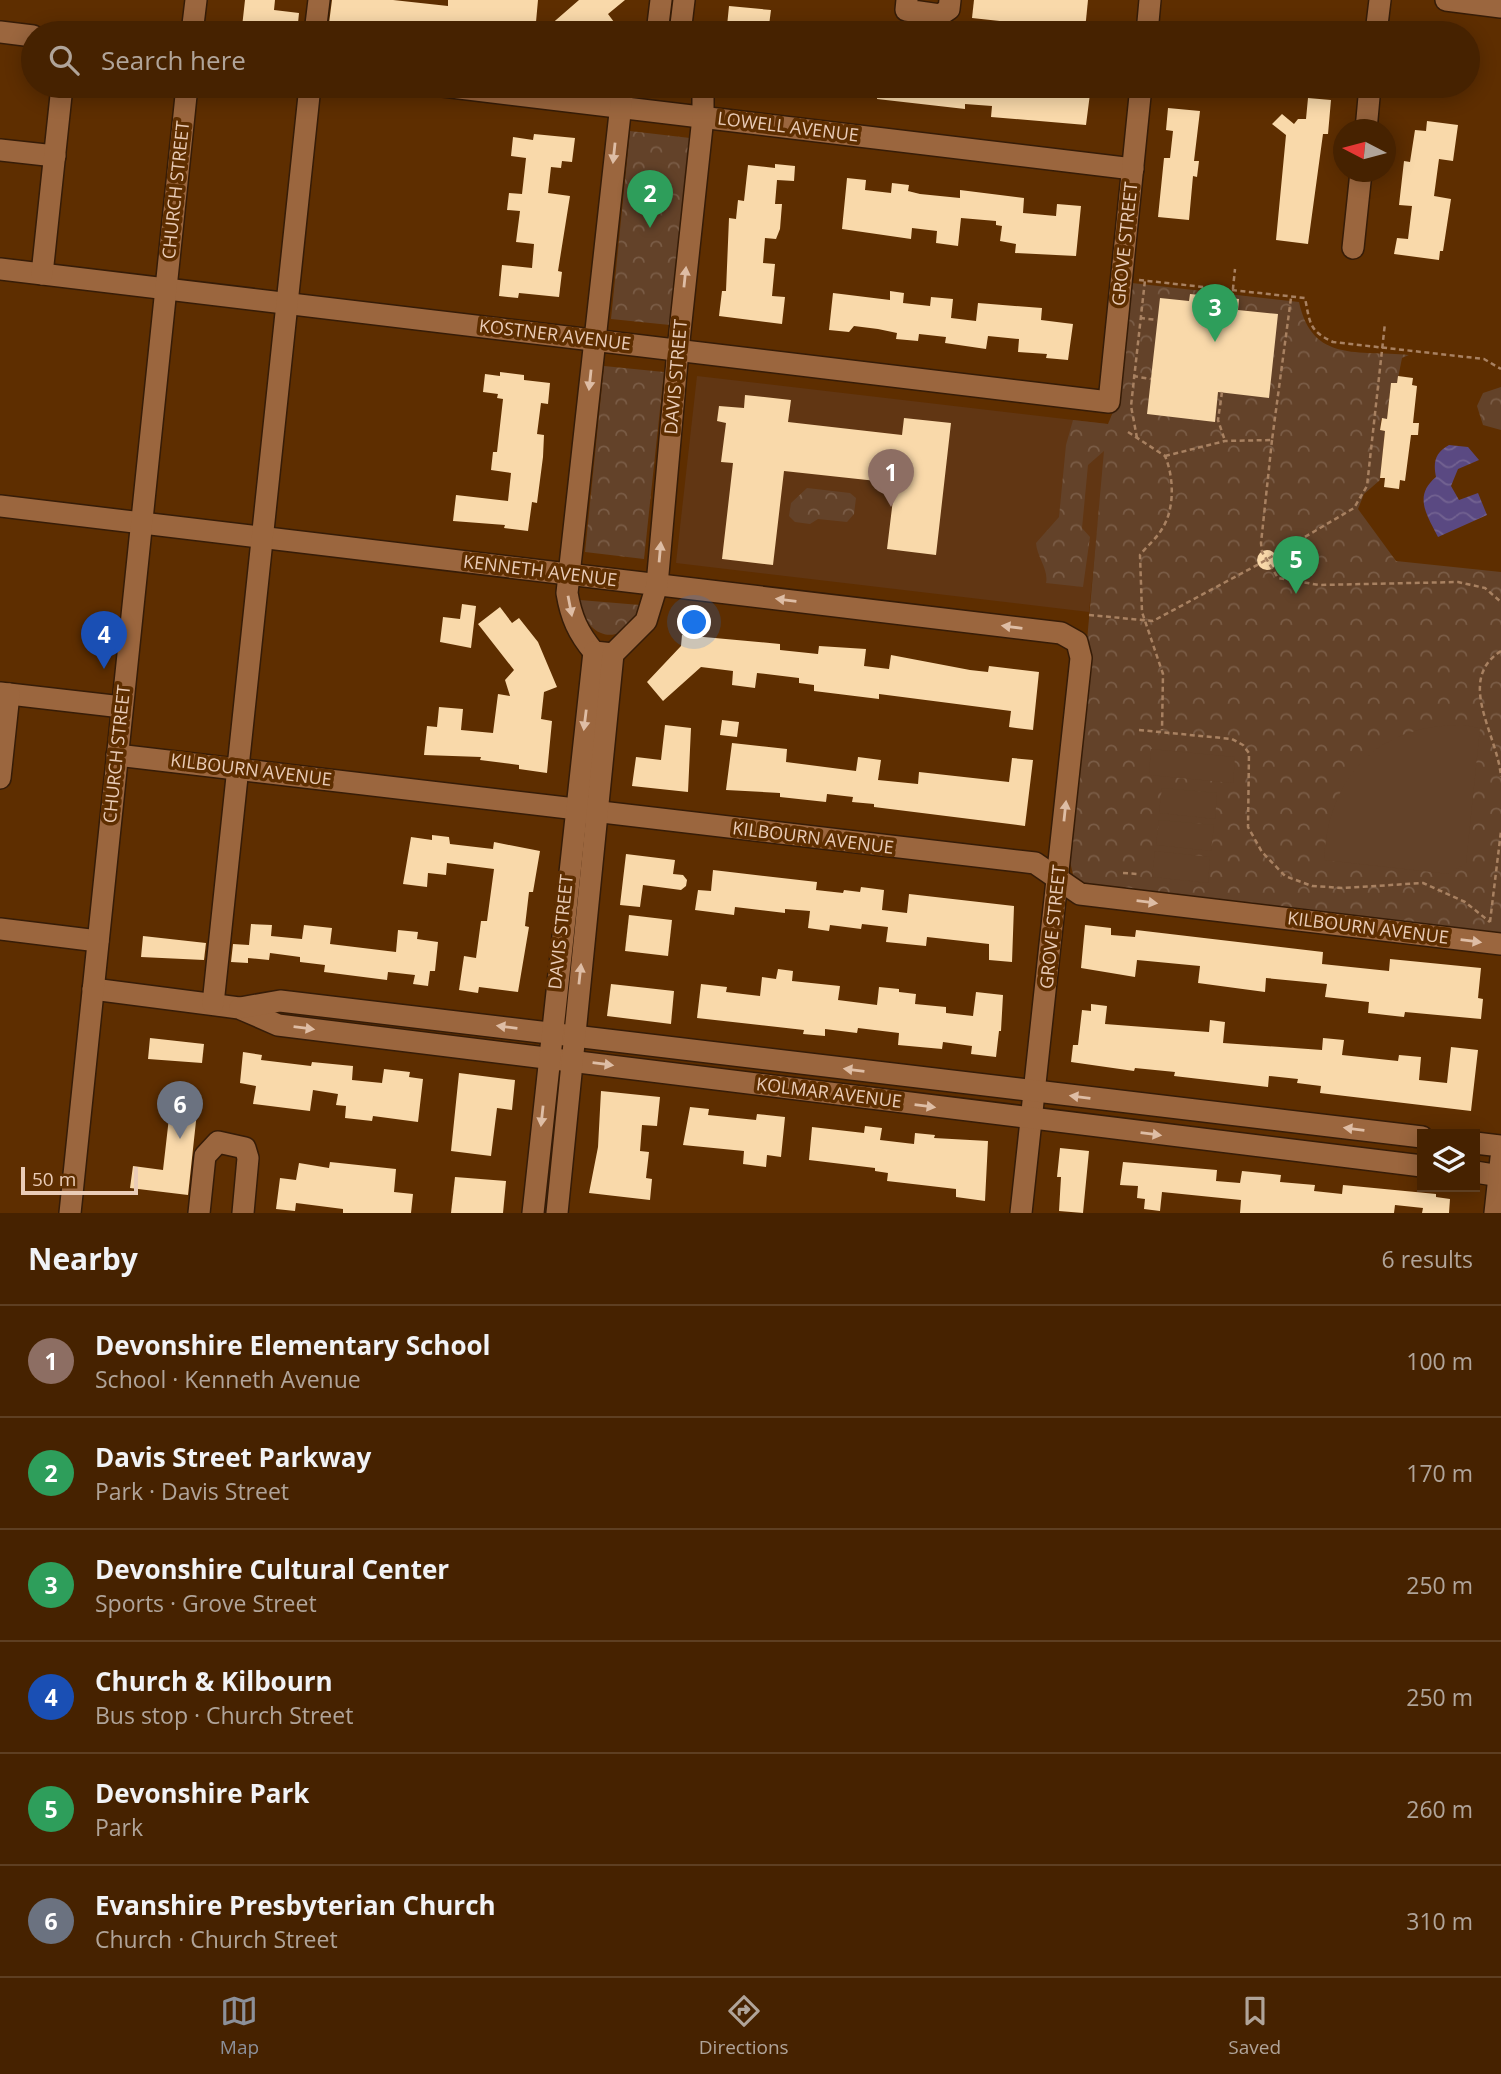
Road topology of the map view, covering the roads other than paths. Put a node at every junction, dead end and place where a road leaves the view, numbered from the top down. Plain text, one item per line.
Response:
1 (196, 0) edge
2 (319, 0) edge
3 (661, 0) edge
4 (684, 0) edge
5 (907, 0) edge
6 (950, 0) edge
7 (1150, 0) edge
8 (1380, 0) edge
9 (1446, 0) edge
10 (1501, 7) edge
11 (193, 21) edge
12 (316, 21) edge
13 (658, 21) edge
14 (681, 21) edge
15 (1148, 21) edge
16 (1377, 21) edge
17 (0, 32) edge
18 (21, 35) edge
19 (61, 98) edge
20 (186, 98) edge
21 (309, 98) edge
22 (544, 98) edge
23 (621, 98) edge
24 (703, 98) edge
25 (1140, 98) edge
26 (1369, 98) edge
27 (619, 107) junction
28 (703, 117) junction
29 (1367, 119) edge
30 (0, 150) edge
31 (55, 156) junction
32 (1133, 169) junction
33 (1360, 182) edge
34 (1353, 248) dead end
35 (0, 269) edge
36 (43, 274) junction
37 (166, 289) junction
38 (287, 303) junction
39 (594, 340) junction
40 (678, 350) junction
41 (1109, 402) joint
42 (0, 506) edge
43 (141, 523) junction
44 (264, 537) junction
45 (570, 574) junction
46 (657, 585) junction
47 (1077, 642) joint
48 (603, 653) junction
49 (5, 694) edge
50 (122, 707) junction
51 (117, 755) junction
52 (240, 768) junction
53 (0, 778) edge
54 (575, 810) junction
55 (596, 813) junction
56 (1058, 879) junction
57 (0, 929) edge
58 (1493, 936) edge
59 (98, 941) junction
60 (93, 989) junction
61 (213, 1004) junction
62 (239, 1008) junction
63 (550, 1033) junction
64 (575, 1035) junction
65 (548, 1057) junction
66 (572, 1060) junction
67 (1035, 1092) junction
68 (1031, 1119) junction
69 (1417, 1136) edge
70 (1480, 1144) edge
71 (1501, 1146) edge
72 (1417, 1165) edge
73 (1500, 1170) edge
74 (1480, 1172) edge
75 (69, 1213) edge
76 (199, 1213) edge
77 (243, 1213) edge
78 (533, 1213) edge
79 (556, 1213) edge
80 (1021, 1213) edge
81 (1495, 1213) edge

1 - 11 street
2 - 12 street
3 - 13 street
4 - 14 street
5 - 6 street
7 - 15 street
8 - 16 street
9 - 10 street
17 - 18 street
19 - 31 street
20 - 37 street, CHURCH STREET
21 - 38 street
22 - 27 street, LOWELL AVENUE
23 - 27 street
24 - 28 street, DAVIS STREET
25 - 32 street, GROVE STREET
26 - 29 street
27 - 28 street, LOWELL AVENUE
27 -> 39 street
28 - 32 street, LOWELL AVENUE
40 -> 28 street, DAVIS STREET
30 - 31 street
31 - 36 street
32 - 41 street, GROVE STREET
33 - 34 street
35 - 36 street, KOSTNER AVENUE
36 - 37 street, KOSTNER AVENUE
37 - 38 street, KOSTNER AVENUE
37 - 43 street, CHURCH STREET
38 - 39 street, KOSTNER AVENUE
38 - 44 street
39 - 40 street, KOSTNER AVENUE
39 -> 45 street
40 - 41 street, KOSTNER AVENUE
46 -> 40 street, DAVIS STREET
42 - 43 street, KENNETH AVENUE
43 - 44 street, KENNETH AVENUE
43 - 50 street, CHURCH STREET
44 - 45 street, KENNETH AVENUE
44 - 52 street
45 - 46 street, KENNETH AVENUE
45 -> 48 street
47 -> 46 street, KENNETH AVENUE
46 - 48 street, DAVIS STREET
56 -> 47 street, GROVE STREET
48 -> 54 street, DAVIS STREET
48 - 55 street, DAVIS STREET
49 - 50 street
49 - 53 street
50 - 51 street, CHURCH STREET
51 - 52 street, KILBOURN AVENUE
51 - 59 street, CHURCH STREET
52 - 54 street, KILBOURN AVENUE
52 - 61 street
54 - 55 street, KILBOURN AVENUE
54 - 63 street, DAVIS STREET
55 - 56 street, KILBOURN AVENUE
64 -> 55 street, DAVIS STREET
56 -> 58 street, KILBOURN AVENUE
56 - 67 street, GROVE STREET
57 - 59 street
59 - 60 street, CHURCH STREET
60 - 61 street, KOLMAR AVENUE
60 - 75 street, CHURCH STREET
61 - 62 street, KOLMAR AVENUE
63 -> 62 street, KOLMAR AVENUE
62 -> 65 street, KOLMAR AVENUE
63 - 64 street, KOLMAR AVENUE
63 - 65 street, DAVIS STREET
64 - 66 street, DAVIS STREET
67 -> 64 street, KOLMAR AVENUE
65 - 66 street, KOLMAR AVENUE
65 -> 78 street, DAVIS STREET
66 -> 68 street, KOLMAR AVENUE
66 - 79 street, DAVIS STREET
67 - 68 street, GROVE STREET
69 -> 67 street, KOLMAR AVENUE
68 -> 72 street, KOLMAR AVENUE
68 - 80 street, GROVE STREET
70 - 71 street
73 - 74 street
73 - 81 street
76 - 77 street

